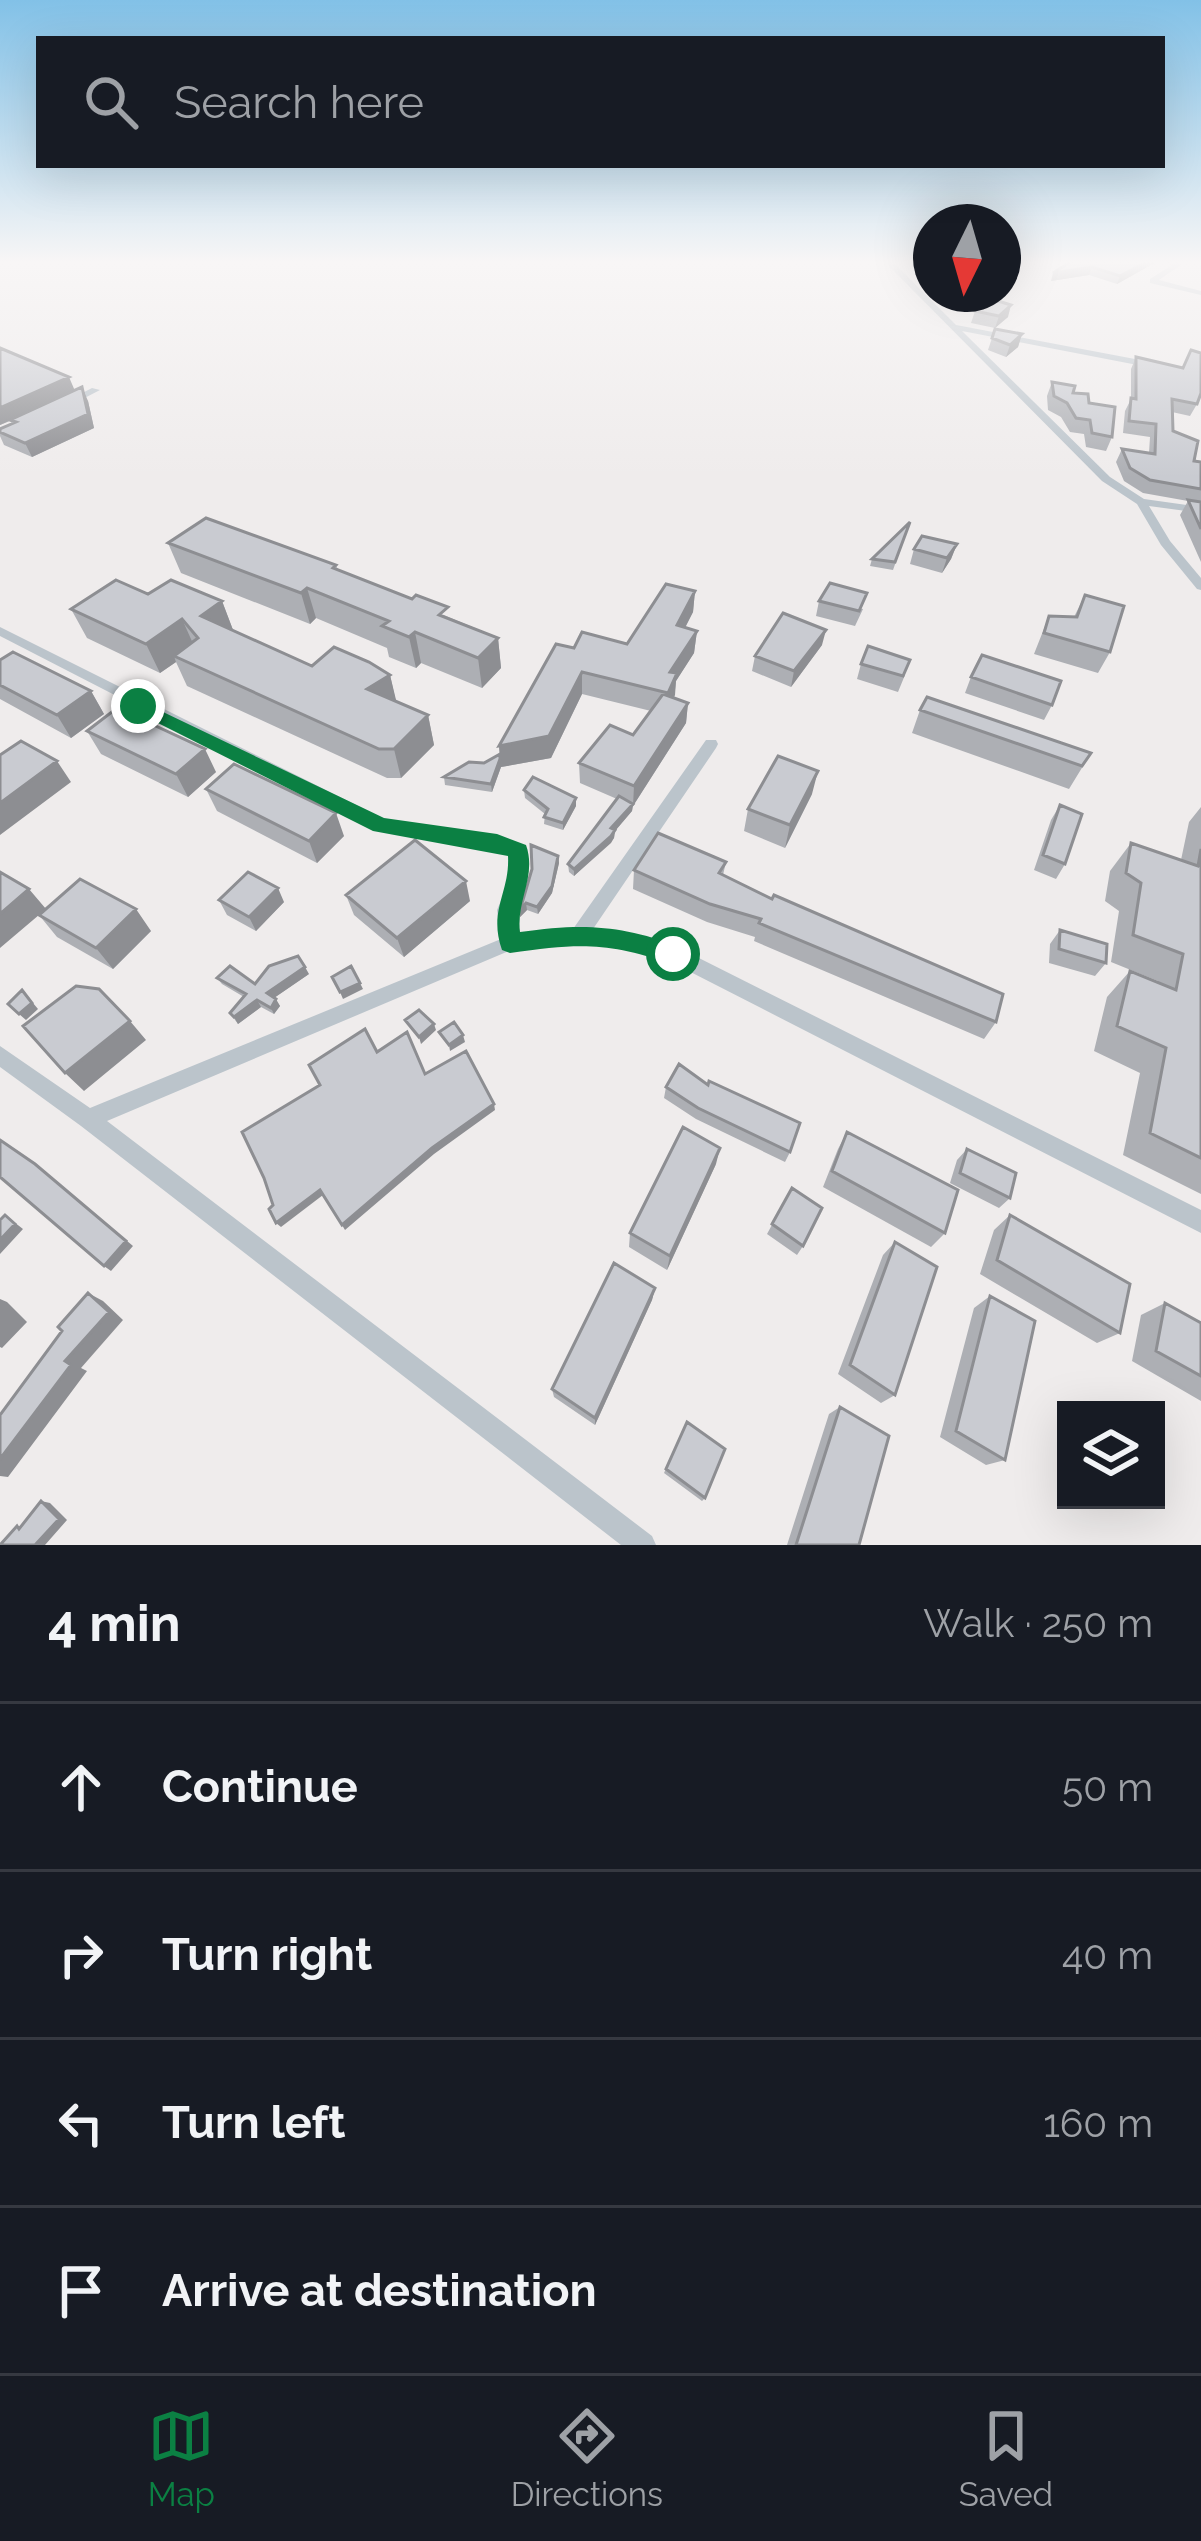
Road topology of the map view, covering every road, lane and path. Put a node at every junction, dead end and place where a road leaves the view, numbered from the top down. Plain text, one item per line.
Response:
1 (963, 333) edge
2 (991, 333) edge
3 (1175, 370) edge
4 (95, 390) dead end
5 (52, 410) edge
6 (1141, 502) junction
7 (1201, 510) edge
8 (1201, 586) edge
9 (0, 632) edge
10 (712, 744) dead end
11 (580, 933) junction
12 (510, 943) junction
13 (0, 1054) edge
14 (88, 1119) junction
15 (1201, 1222) edge
16 (643, 1545) edge

1 - 6 street
2 - 3 street
4 - 5 street
6 - 7 street
6 - 8 street
9 - 12 street
10 - 11 street
11 - 12 street
11 - 15 street
12 - 14 street
13 - 14 street
14 - 16 street

